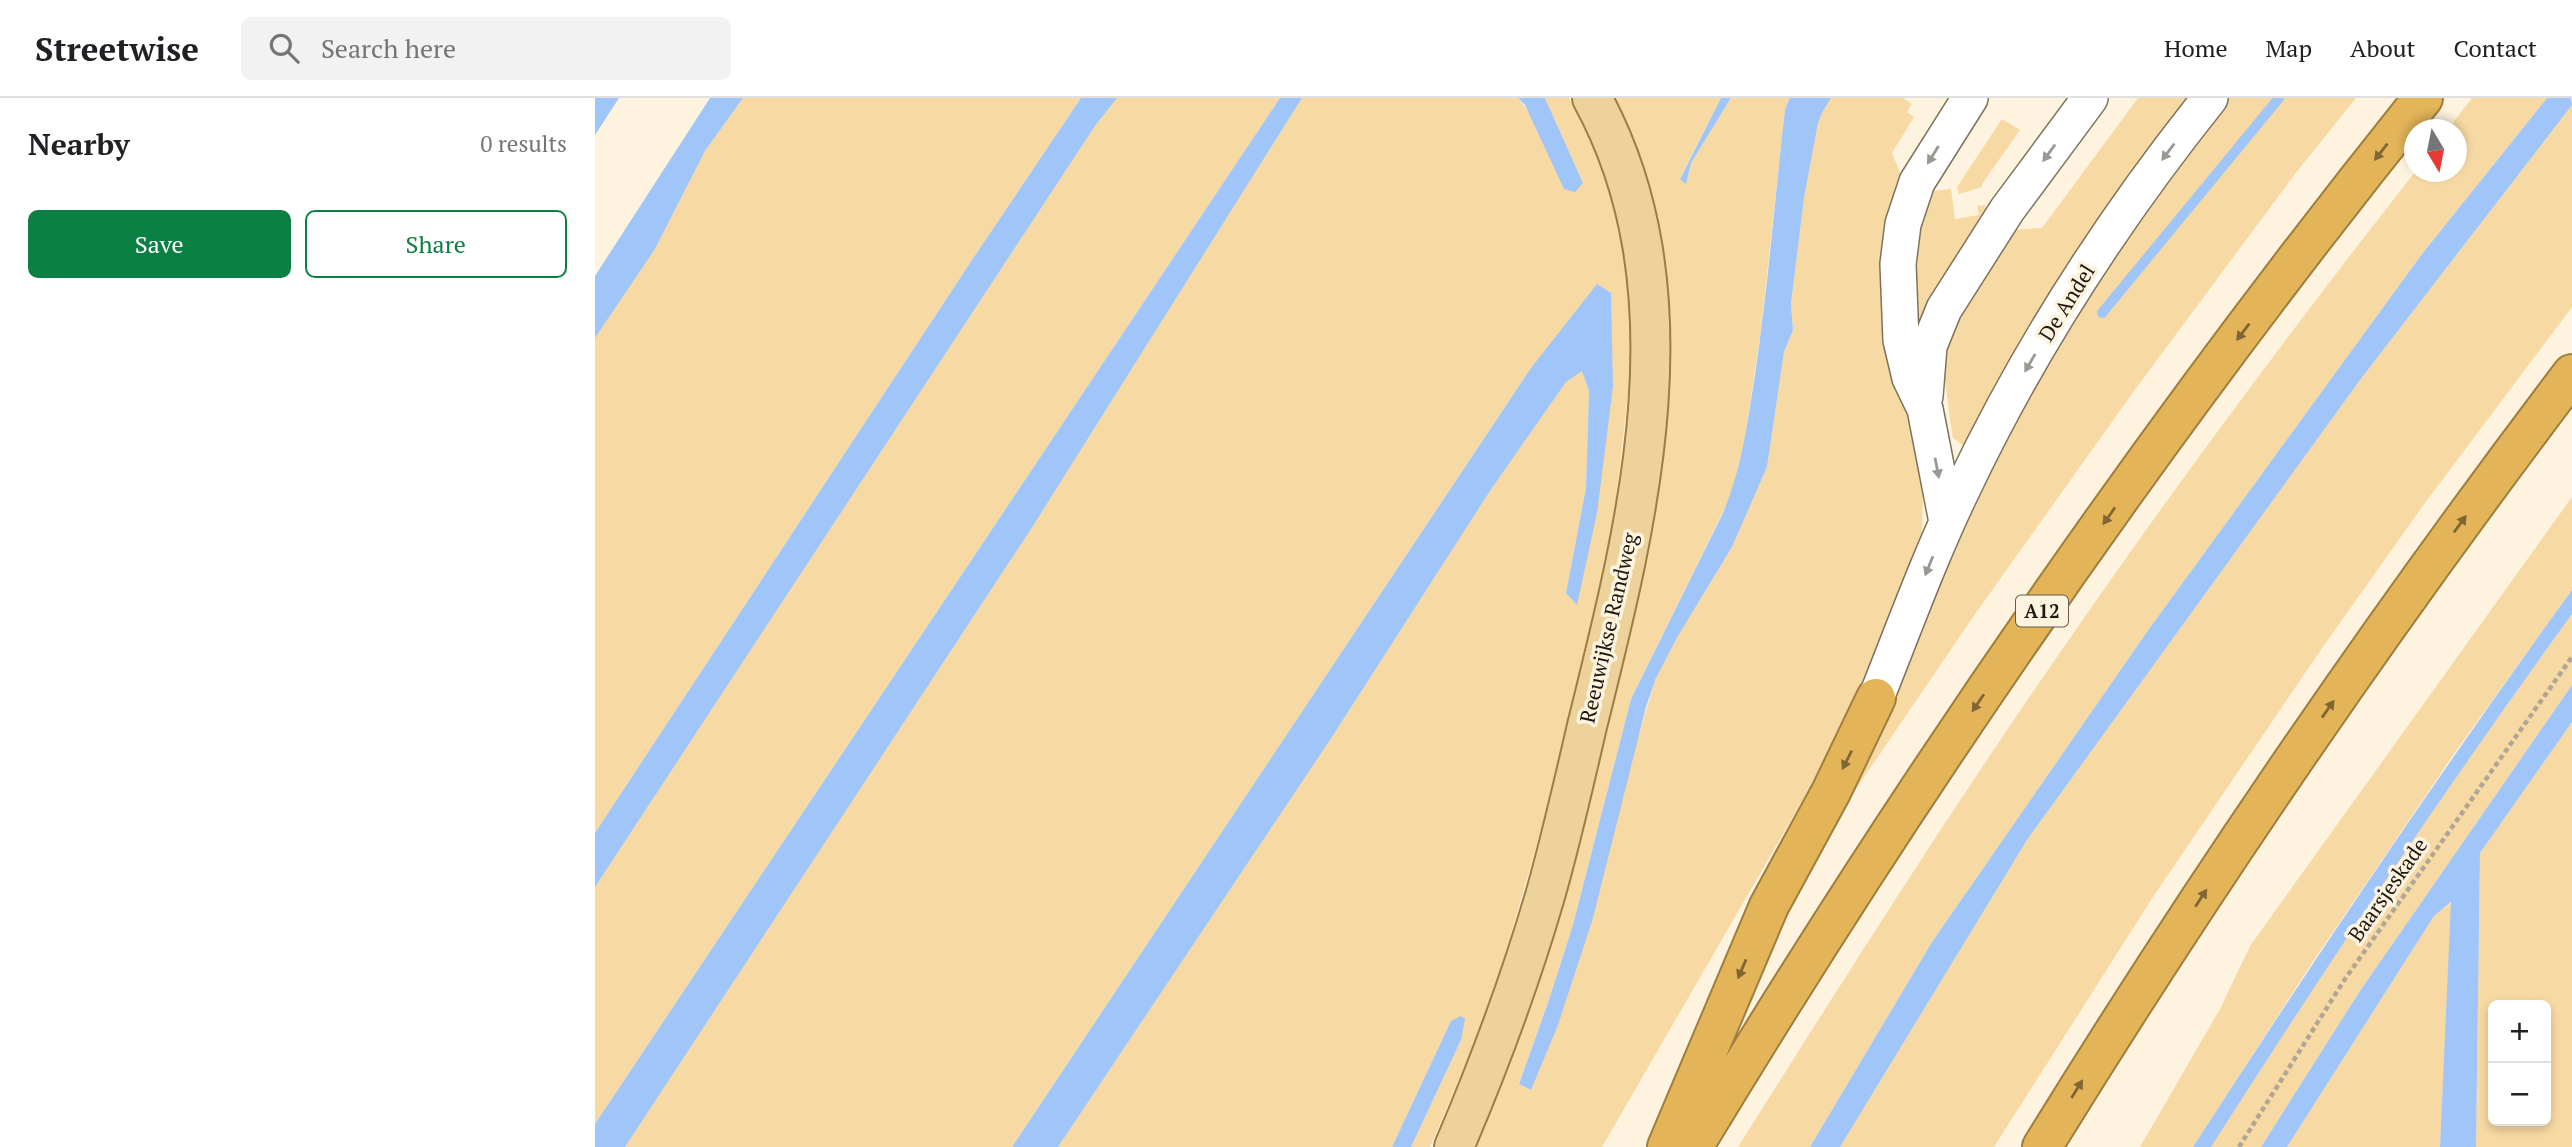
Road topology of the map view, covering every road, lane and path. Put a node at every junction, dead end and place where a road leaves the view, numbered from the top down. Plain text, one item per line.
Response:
1 (1592, 98) edge
2 (1970, 98) edge
3 (2089, 98) edge
4 (2210, 98) edge
5 (2423, 98) edge
6 (2572, 374) edge
7 (1926, 414) junction
8 (1947, 522) junction
9 (2572, 657) edge
10 (1875, 698) joint
11 (1454, 1147) edge
12 (1667, 1147) edge
13 (1693, 1147) edge
14 (2042, 1147) edge
15 (2239, 1147) edge

1 - 11 main road, Reeuwijkse Randweg
2 -> 7 lane
3 -> 7 lane
4 -> 8 lane, De Andel
5 -> 13 highway, A12
14 -> 6 highway
7 -> 8 lane
8 -> 10 lane, De Andel
9 - 15 path, Baarsjeskade
10 -> 12 highway

